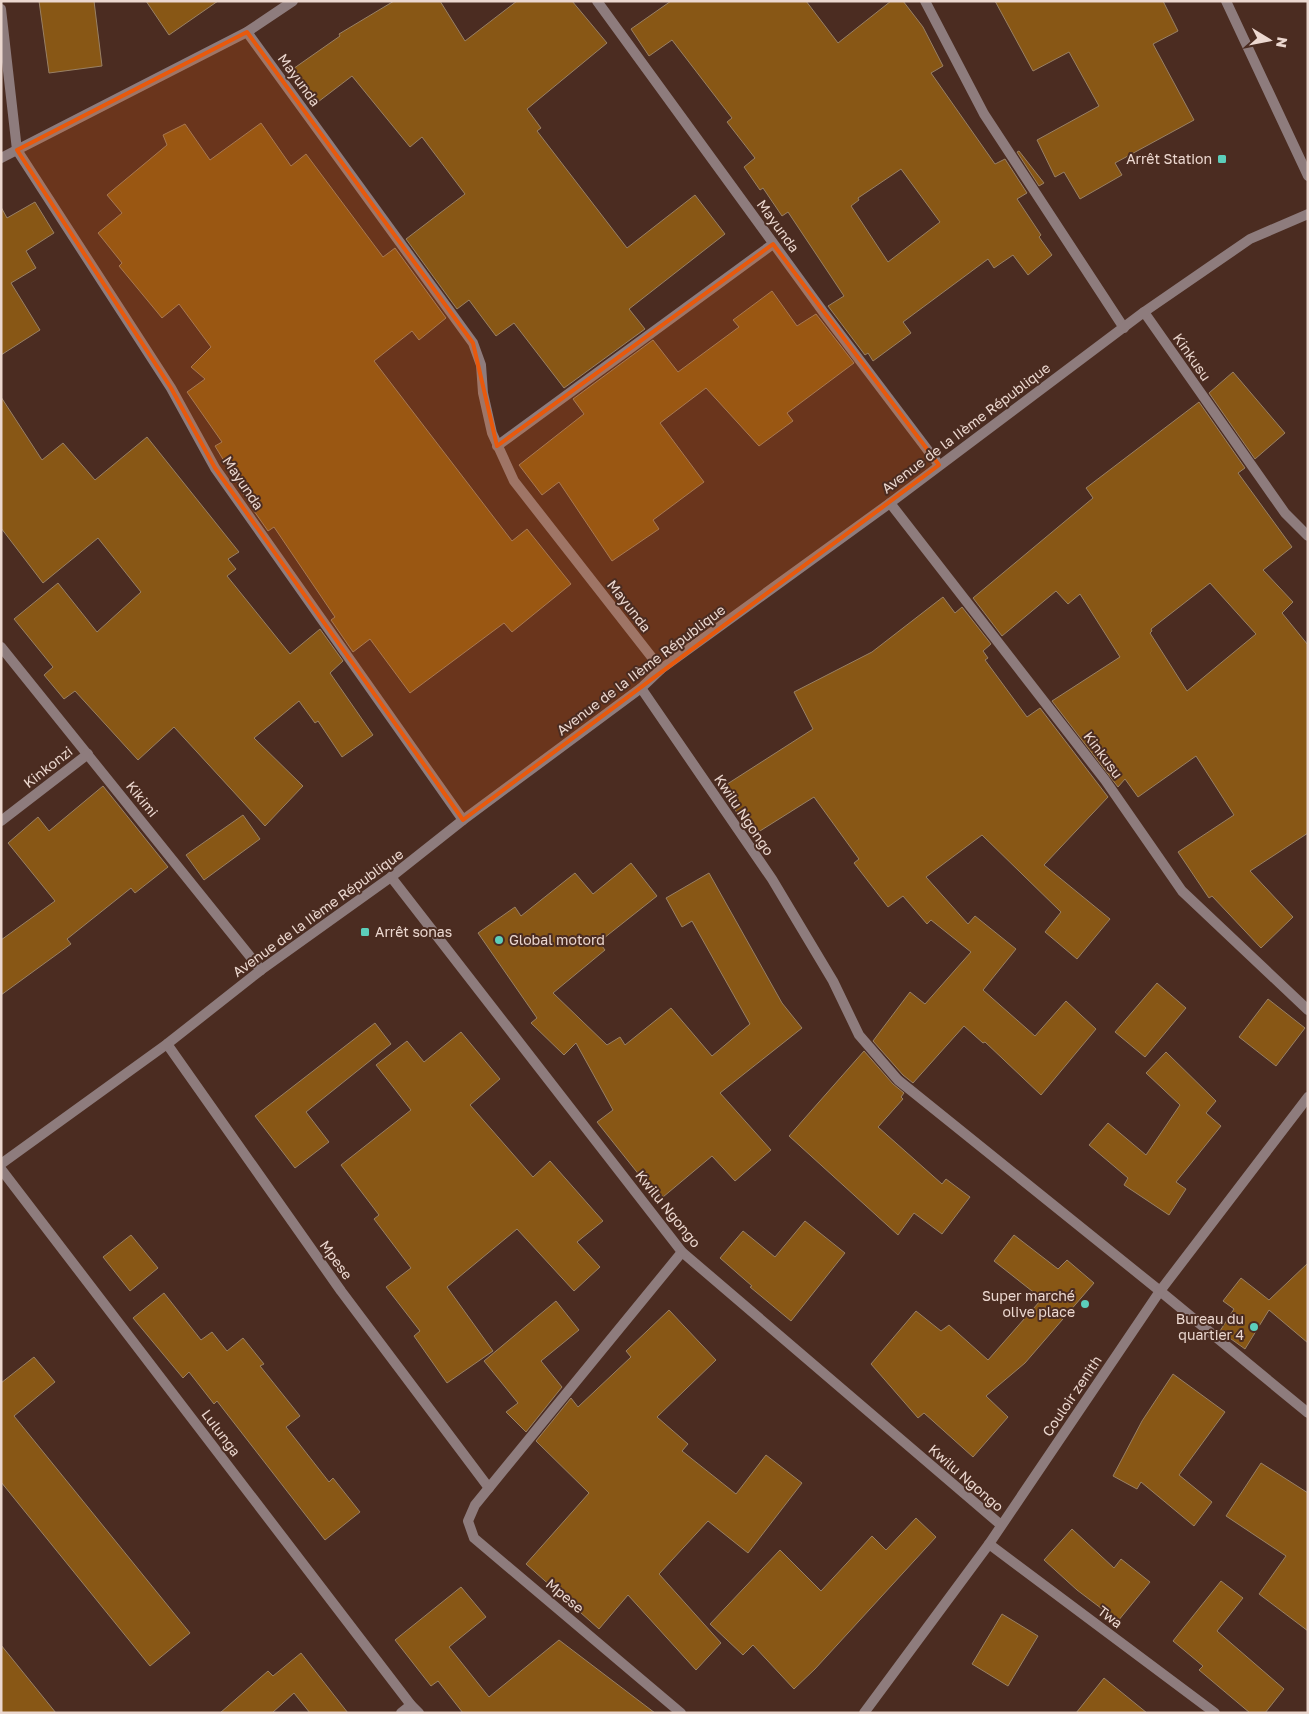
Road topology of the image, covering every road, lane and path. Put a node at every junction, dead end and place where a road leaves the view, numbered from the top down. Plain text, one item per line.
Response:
1 (293, 1) edge
2 (597, 1) edge
3 (925, 1) edge
4 (1226, 1) edge
5 (1, 9) edge
6 (247, 32) junction
7 (17, 150) junction
8 (1, 158) edge
9 (1308, 176) edge
10 (1308, 214) edge
11 (773, 244) junction
12 (1144, 312) junction
13 (1124, 328) junction
14 (497, 446) junction
15 (939, 465) junction
16 (890, 503) junction
17 (1308, 536) edge
18 (1, 647) edge
19 (661, 670) junction
20 (641, 688) junction
21 (88, 754) junction
22 (463, 820) junction
23 (1, 821) edge
24 (391, 877) junction
25 (261, 970) junction
26 (1308, 1010) edge
27 (167, 1044) junction
28 (1308, 1098) edge
29 (1, 1164) edge
30 (1, 1169) edge
31 (682, 1252) junction
32 (1160, 1291) junction
33 (1308, 1414) edge
34 (489, 1488) junction
35 (1001, 1525) junction
36 (989, 1544) junction
37 (411, 1705) junction
38 (401, 1713) edge
39 (419, 1713) edge
40 (681, 1713) edge
41 (864, 1713) edge
42 (1215, 1713) edge

1 - 6 street
2 - 11 street, Mayunda
3 - 13 street
4 - 9 street
5 - 7 street
6 - 7 street
6 - 14 street, Mayunda
7 - 8 street
7 - 22 street, Mayunda
10 - 12 street, Avenue de la IIème République
11 - 14 street
11 - 15 street, Mayunda
12 - 13 street, Avenue de la IIème République
12 - 17 street, Kinkusu
13 - 15 street, Avenue de la IIème République
14 - 19 street, Mayunda
15 - 16 street, Avenue de la IIème République
16 - 19 street, Avenue de la IIème République
16 - 26 street, Kinkusu
18 - 21 street, Kikimi
19 - 20 street, Avenue de la IIème République
20 - 22 street, Avenue de la IIème République
20 - 32 street, Kwilu Ngongo
21 - 23 street, Kinkonzi
21 - 25 street, Kikimi
22 - 24 street, Avenue de la IIème République
24 - 25 street, Avenue de la IIème République
24 - 31 street, Kwilu Ngongo
25 - 27 street, Avenue de la IIème République
27 - 29 street, Avenue de la IIème République
27 - 34 street, Mpese
28 - 32 street, Couloir zenith
30 - 37 street, Lulunga
31 - 34 street, Mpese
31 - 35 street, Kwilu Ngongo
32 - 33 street, Kwilu Ngongo
32 - 35 street, Couloir zenith
34 - 40 street, Mpese
35 - 36 street, Couloir zenith
36 - 41 street, Couloir zenith
36 - 42 street, Twa
37 - 38 street
37 - 39 street, Lulunga

